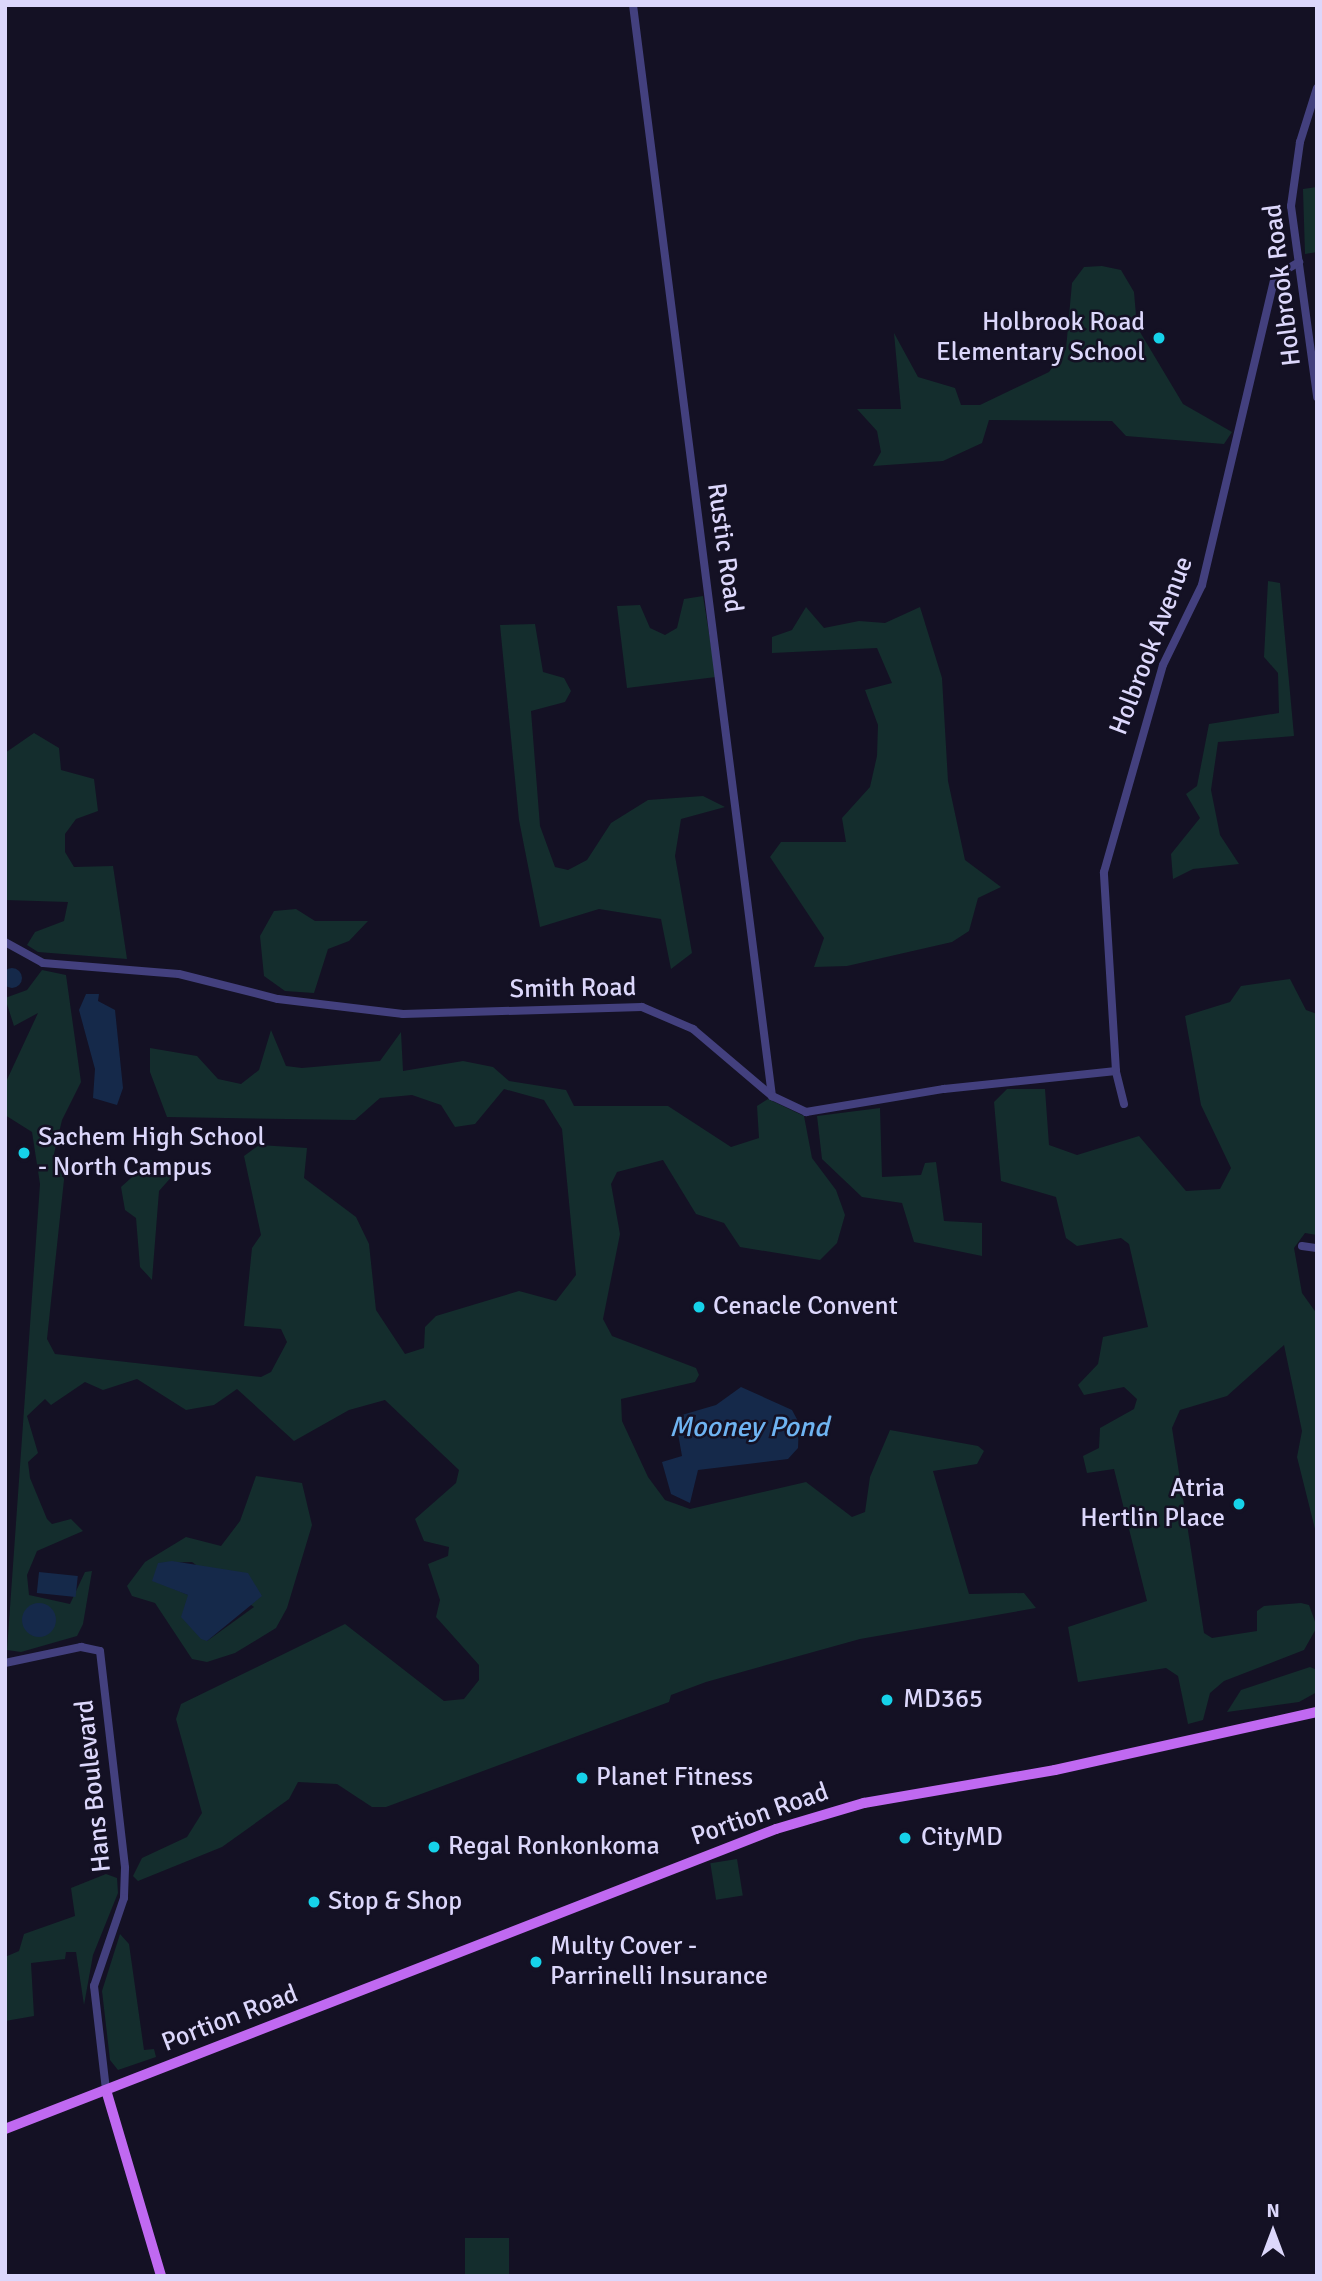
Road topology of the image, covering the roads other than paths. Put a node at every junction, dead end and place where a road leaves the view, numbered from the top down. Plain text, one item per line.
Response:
1 (633, 5) edge
2 (1317, 88) edge
3 (1299, 262) junction
4 (1317, 397) edge
5 (5, 942) edge
6 (1116, 1071) junction
7 (772, 1096) junction
8 (1124, 1104) dead end
9 (1301, 1246) dead end
10 (1317, 1248) edge
11 (5, 1663) edge
12 (1317, 1712) edge
13 (106, 2090) junction
14 (5, 2129) edge
15 (161, 2276) edge

1 - 7 street, Rustic Road
2 - 3 street, Holbrook Road
3 - 4 street, Holbrook Road
3 - 6 street, Holbrook Avenue
5 - 7 street, Smith Road
6 - 7 street, Smith Road
6 - 8 street, Holbrook Avenue
9 - 10 street
11 - 13 street, Hans Boulevard
12 - 13 main road, Portion Road
13 - 14 main road, Portion Road
13 - 15 main road

